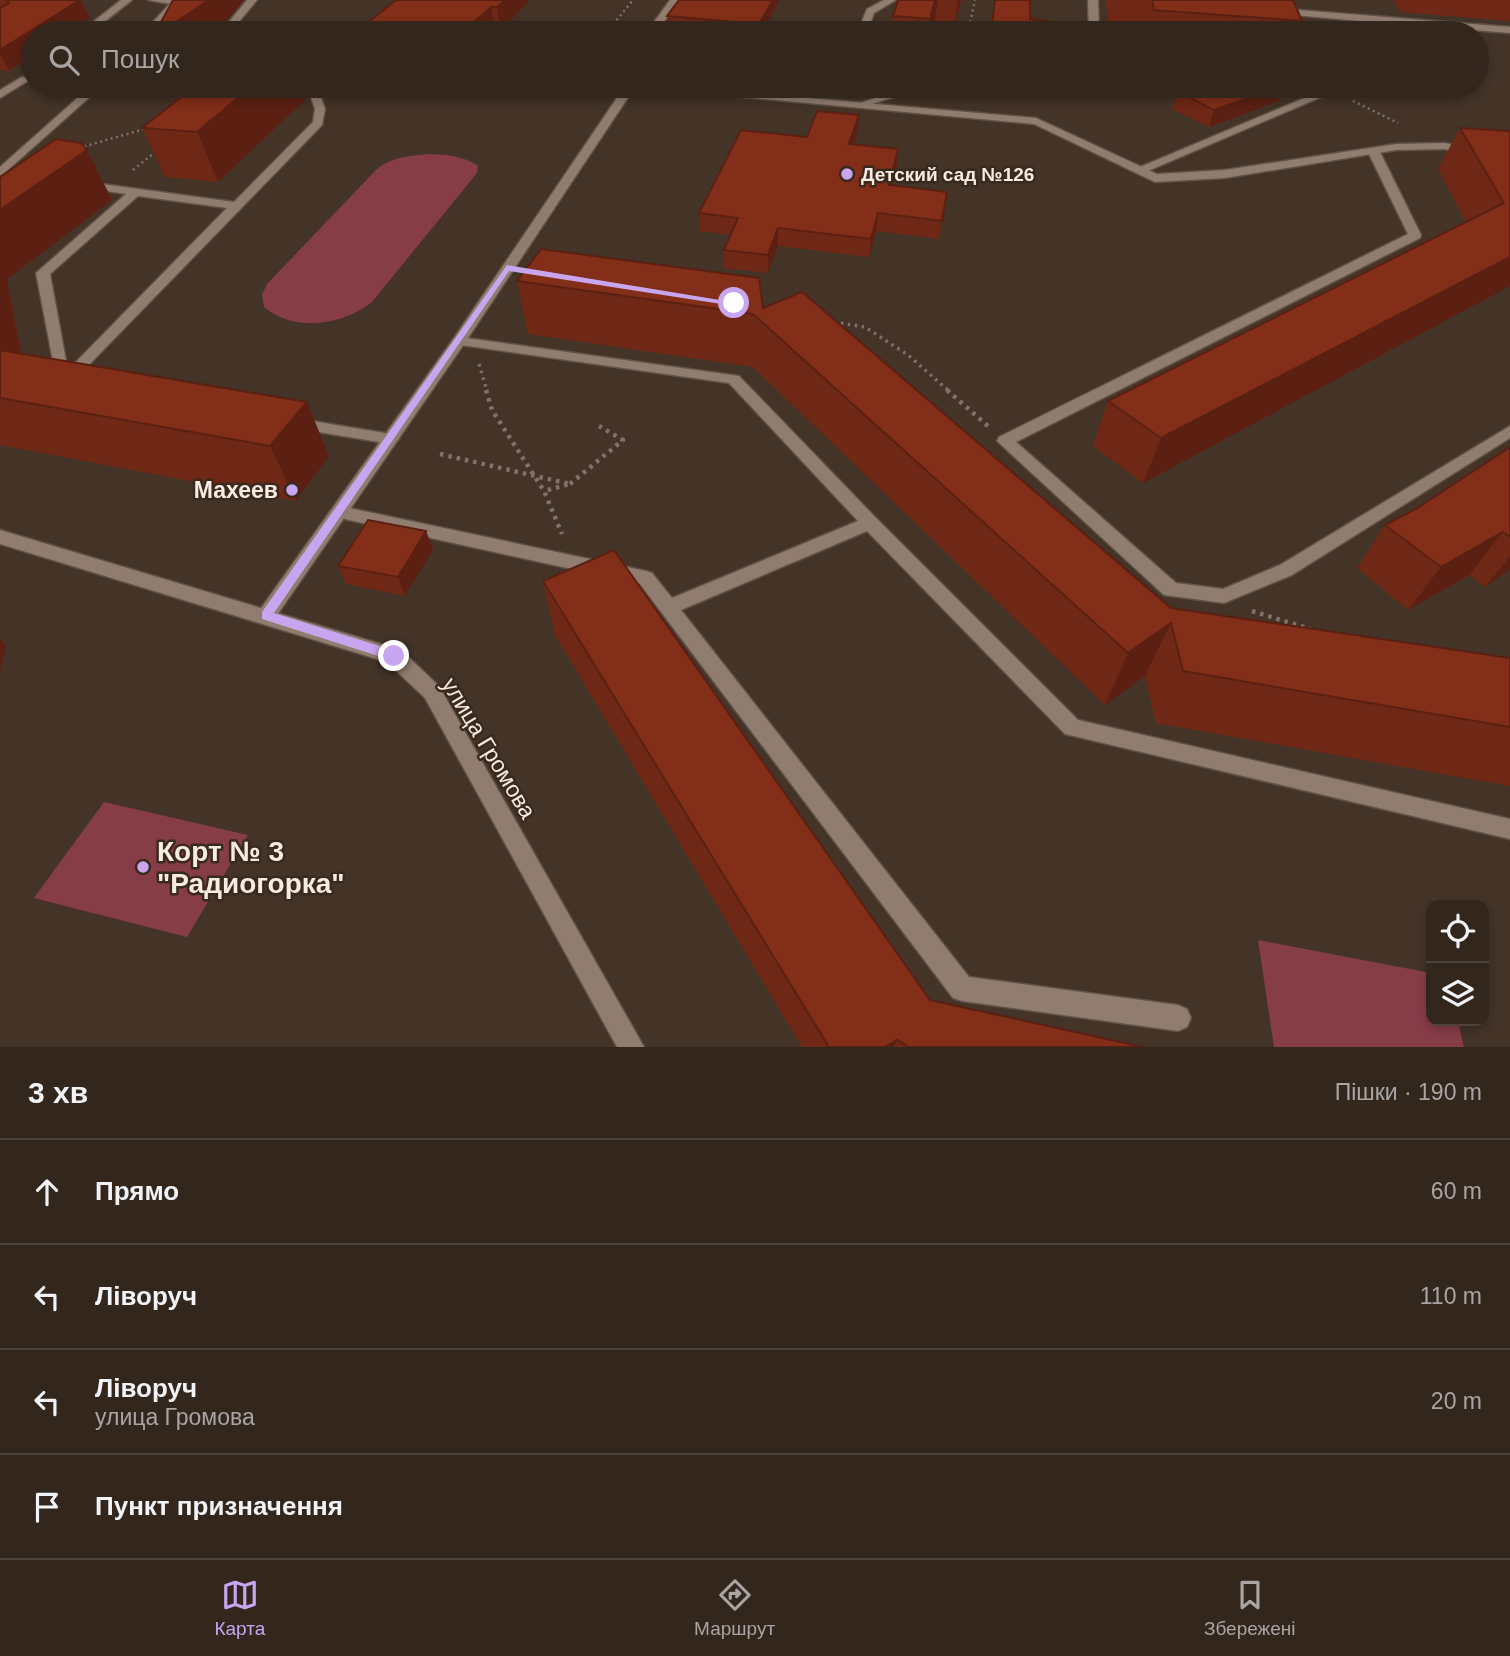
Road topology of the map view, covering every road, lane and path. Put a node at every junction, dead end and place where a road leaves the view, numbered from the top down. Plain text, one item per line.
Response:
1 (127, 0) edge
2 (153, 0) edge
3 (252, 0) edge
4 (633, 0) edge
5 (675, 0) edge
6 (891, 0) edge
7 (975, 0) edge
8 (1093, 0) edge
9 (178, 1) edge
10 (1262, 10) edge
11 (1364, 19) joint
12 (100, 21) edge
13 (164, 21) edge
14 (235, 21) edge
15 (616, 21) edge
16 (660, 21) edge
17 (866, 21) edge
18 (972, 21) edge
19 (1094, 21) edge
20 (1391, 21) edge
21 (1489, 28) edge
22 (1510, 30) edge
23 (21, 82) edge
24 (0, 94) edge
25 (83, 98) edge
26 (316, 98) edge
27 (623, 98) edge
28 (778, 98) edge
29 (882, 98) edge
30 (1313, 98) edge
31 (1356, 98) edge
32 (859, 105) junction
33 (148, 128) edge
34 (166, 143) edge
35 (1445, 146) junction
36 (1373, 150) junction
37 (68, 152) edge
38 (147, 159) dead end
39 (1510, 162) edge
40 (1139, 170) junction
41 (1, 171) edge
42 (22, 174) edge
43 (72, 182) edge
44 (135, 192) junction
45 (236, 206) junction
46 (825, 320) edge
47 (466, 342) junction
48 (281, 421) edge
49 (599, 426) dead end
50 (1510, 431) edge
51 (391, 439) junction
52 (1005, 441) junction
53 (440, 454) dead end
54 (534, 476) junction
55 (570, 484) junction
56 (544, 491) junction
57 (340, 512) junction
58 (870, 523) junction
59 (0, 537) edge
60 (564, 541) dead end
61 (1224, 596) junction
62 (669, 607) junction
63 (266, 616) junction
64 (1311, 629) edge
65 (1510, 830) edge
66 (1178, 1018) dead end
67 (631, 1047) edge

1 - 12 street
2 - 9 street
3 - 14 street
4 - 15 path
5 - 16 street
6 - 17 street
7 - 18 path
8 - 19 street
9 - 13 street
10 - 11 street
11 - 20 street
21 - 22 street
23 - 24 street
25 - 41 street
26 - 45 street
27 - 47 street
28 - 32 street
29 - 32 street
30 - 40 street
31 - 35 path
32 - 40 street
33 - 37 path
34 - 38 path
35 - 36 street
35 - 39 street
36 - 40 street
36 - 52 street
41 - 42 street
43 - 44 street
44 - 45 street
44 - 45 street
46 - 52 path
47 - 51 street
47 - 54 path
47 - 58 street
48 - 51 street
49 - 55 path
50 - 61 street
51 - 57 street
52 - 61 street
53 - 54 path
54 - 55 path
54 - 56 path
55 - 56 path
56 - 60 path
57 - 62 street
57 - 63 street
58 - 62 street
58 - 65 street
59 - 63 street, улица Громова
61 - 64 path
62 - 66 street
63 - 67 street, улица Громова

